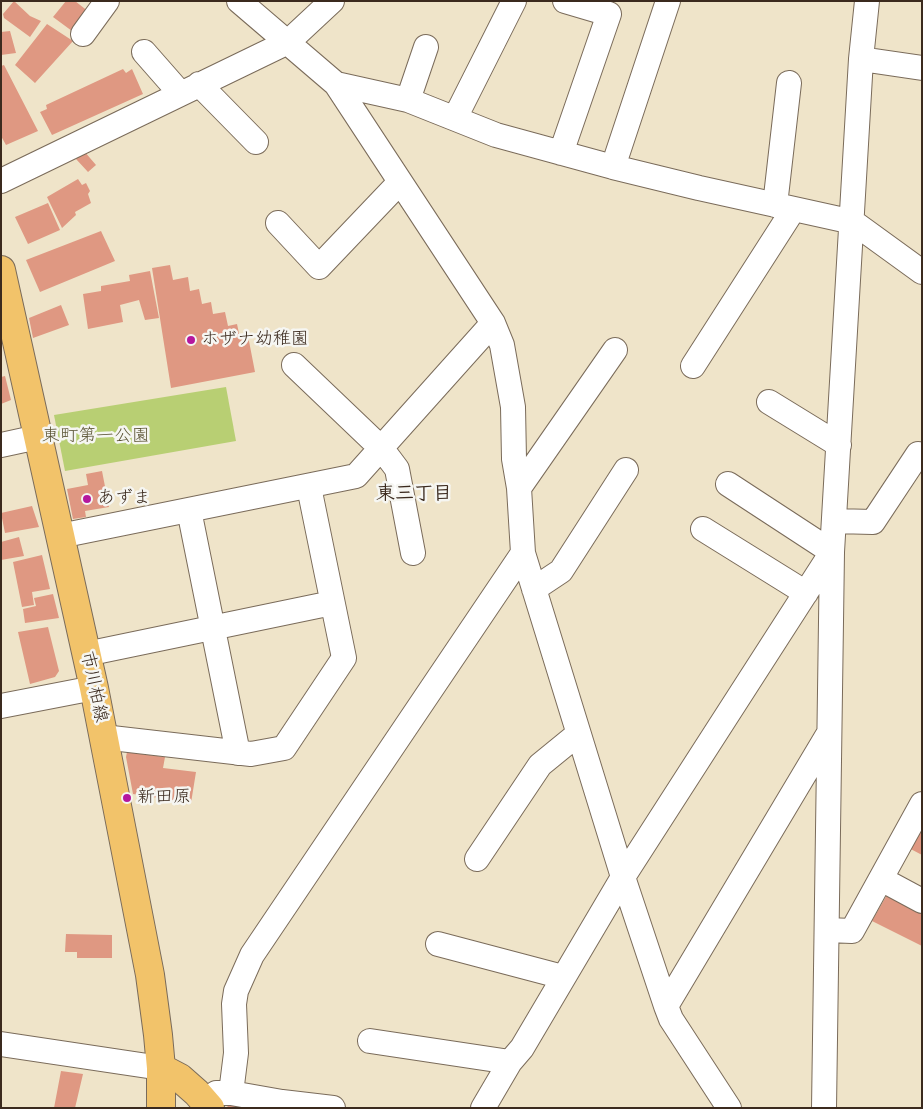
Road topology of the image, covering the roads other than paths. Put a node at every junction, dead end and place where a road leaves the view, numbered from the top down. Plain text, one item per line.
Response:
1 (107, 1) edge
2 (239, 1) edge
3 (332, 1) edge
4 (514, 1) edge
5 (565, 1) edge
6 (668, 1) edge
7 (867, 1) edge
8 (83, 34) dead end
9 (288, 42) junction
10 (426, 47) dead end
11 (144, 52) dead end
12 (861, 59) junction
13 (922, 68) edge
14 (788, 83) dead end
15 (336, 84) junction
16 (190, 89) junction
17 (408, 100) junction
18 (455, 118) junction
19 (256, 142) dead end
20 (561, 153) junction
21 (613, 167) junction
22 (1, 181) edge
23 (400, 182) junction
24 (784, 208) junction
25 (853, 222) junction
26 (278, 223) dead end
27 (1, 270) edge
28 (922, 272) edge
29 (493, 322) junction
30 (615, 350) dead end
31 (294, 364) dead end
32 (693, 366) dead end
33 (769, 402) dead end
34 (38, 437) junction
35 (1, 444) edge
36 (839, 446) junction
37 (382, 449) junction
38 (918, 454) dead end
39 (626, 470) dead end
40 (728, 484) dead end
41 (309, 487) junction
42 (519, 488) junction
43 (189, 510) junction
44 (834, 521) junction
45 (703, 529) dead end
46 (60, 536) junction
47 (523, 552) junction
48 (832, 552) junction
49 (414, 554) dead end
50 (534, 589) junction
51 (806, 593) junction
52 (332, 603) junction
53 (212, 627) junction
54 (86, 654) junction
55 (94, 688) junction
56 (1, 706) edge
57 (830, 732) junction
58 (578, 734) junction
59 (103, 737) junction
60 (238, 753) junction
61 (920, 813) edge
62 (477, 859) dead end
63 (623, 877) junction
64 (881, 879) junction
65 (922, 901) edge
66 (827, 930) junction
67 (438, 944) dead end
68 (563, 977) junction
69 (666, 1006) junction
70 (370, 1041) dead end
71 (1, 1044) edge
72 (510, 1062) junction
73 (161, 1068) junction
74 (213, 1098) edge
75 (161, 1108) edge
76 (333, 1108) edge
77 (483, 1108) edge
78 (729, 1108) edge
79 (824, 1108) edge

1 - 8 street
2 - 9 street
3 - 9 street
4 - 18 street
5 - 20 street
6 - 21 street
7 - 12 street
9 - 15 street
9 - 16 street
10 - 17 street
11 - 16 street
12 - 13 street
12 - 25 street
14 - 24 street
15 - 17 street
15 - 23 street
16 - 19 street
16 - 22 street
17 - 18 street
18 - 20 street
20 - 21 street
21 - 24 street
23 - 26 street
23 - 29 street
24 - 25 street
24 - 32 street
25 - 28 street
25 - 36 street
27 - 34 main road, 市川柏線
29 - 37 street
29 - 42 street
30 - 42 street
31 - 37 street
33 - 36 street
34 - 35 street
34 - 46 main road, 市川柏線
36 - 44 street
37 - 41 street
37 - 49 street
38 - 44 street
39 - 50 street
40 - 48 street
41 - 43 street
41 - 52 street
42 - 47 street
43 - 46 street
43 - 53 street
44 - 48 street
45 - 51 street
46 - 54 main road, 市川柏線
47 - 50 street
47 - 74 street
48 - 51 street
48 - 57 street
50 - 58 street
51 - 63 street
52 - 53 street
52 - 60 street
53 - 54 street
53 - 60 street
54 - 55 main road, 市川柏線
55 - 56 street
55 - 59 main road, 市川柏線
57 - 66 street
57 - 69 street
58 - 62 street
58 - 63 street
59 - 60 street
59 - 73 main road, 市川柏線
61 - 64 street
63 - 68 street
63 - 69 street
64 - 65 street
64 - 66 street
66 - 79 street
67 - 68 street
68 - 72 street
69 - 78 street
70 - 72 street
71 - 73 street
72 - 77 street
73 - 74 main road
73 - 75 main road, 市川柏線
74 - 76 street

